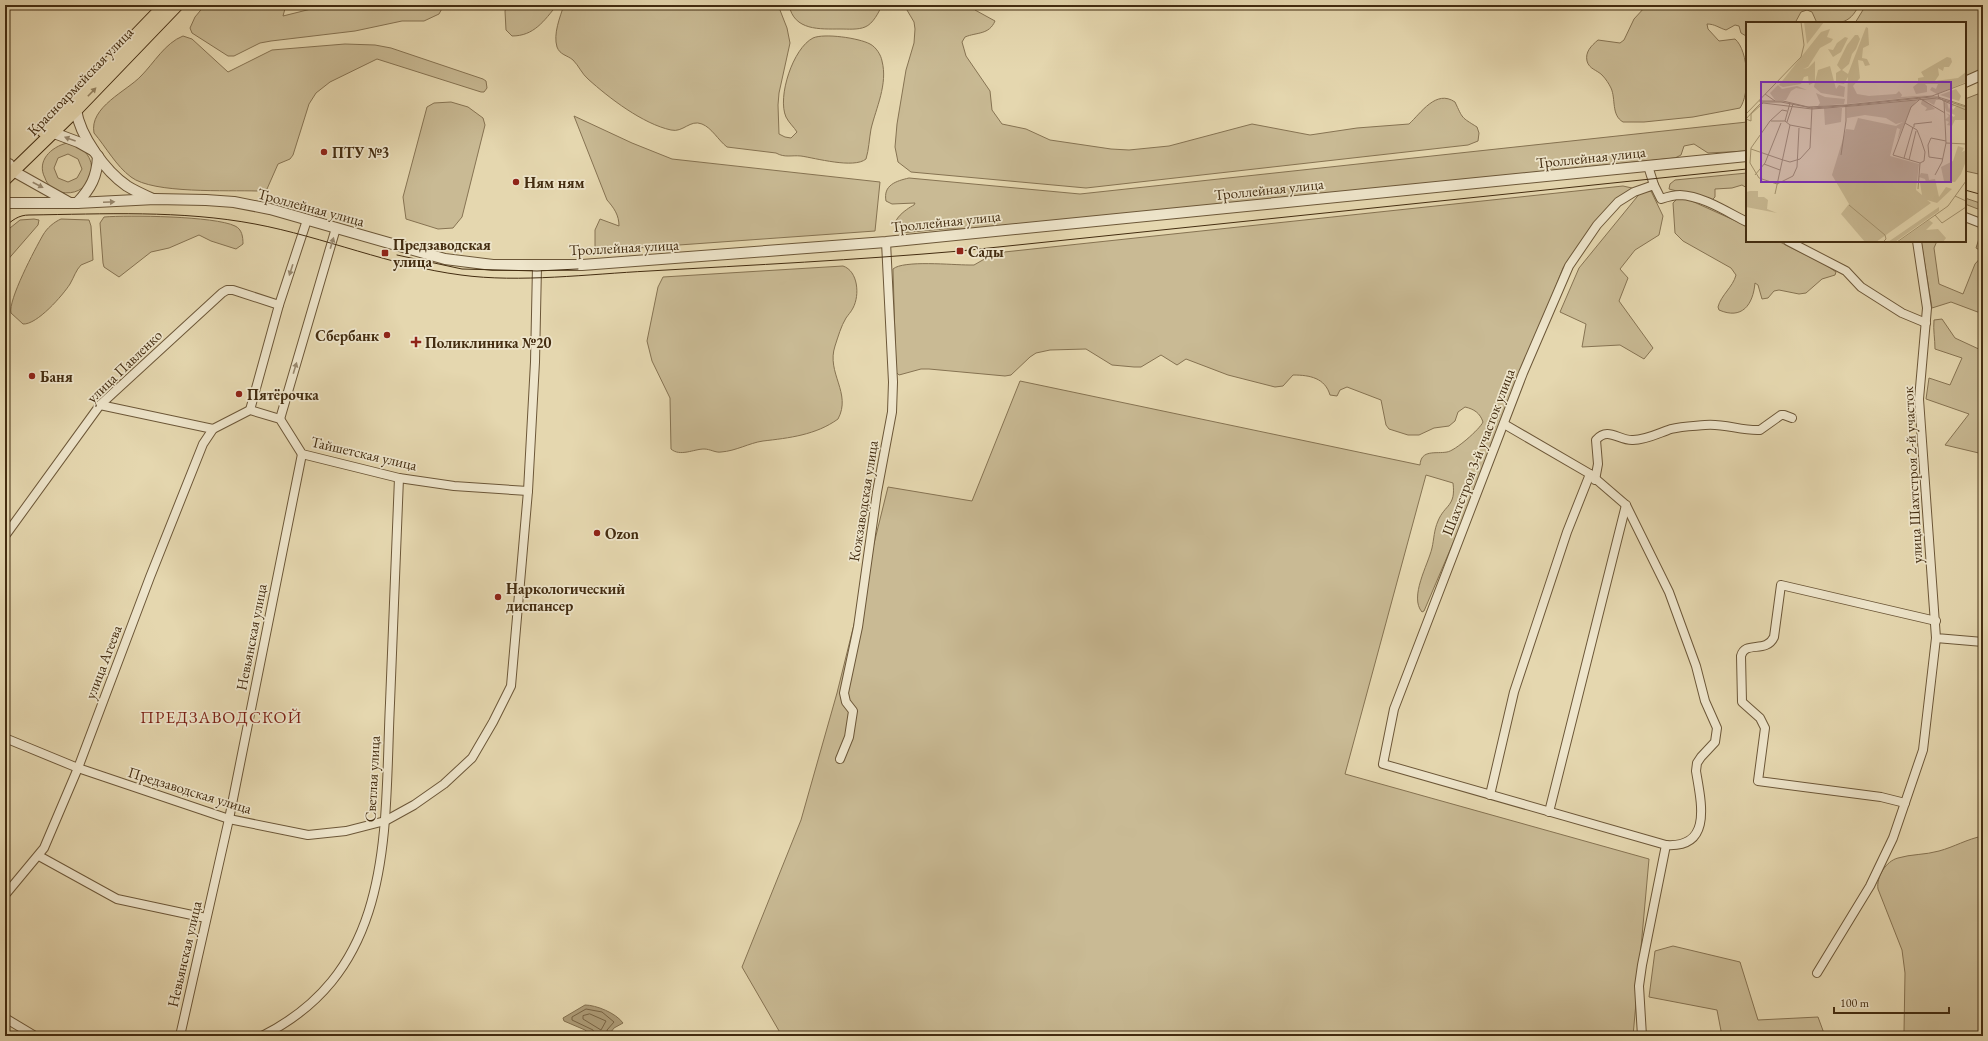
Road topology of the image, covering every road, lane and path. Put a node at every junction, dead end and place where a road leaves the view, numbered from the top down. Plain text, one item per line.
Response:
1 (165, 5) edge
2 (177, 5) edge
3 (1983, 74) edge
4 (1966, 82) edge
5 (76, 110) junction
6 (48, 131) junction
7 (96, 153) junction
8 (1746, 156) edge
9 (1648, 166) junction
10 (8, 171) edge
11 (1654, 185) junction
12 (154, 199) junction
13 (5, 203) edge
14 (74, 203) junction
15 (1966, 217) edge
16 (306, 220) junction
17 (1746, 222) edge
18 (1983, 224) edge
19 (336, 228) junction
20 (886, 242) junction
21 (1790, 242) edge
22 (1917, 242) edge
23 (537, 266) junction
24 (279, 305) junction
25 (1926, 323) junction
26 (100, 405) junction
27 (250, 410) junction
28 (1792, 418) dead end
29 (280, 419) junction
30 (1504, 424) junction
31 (213, 429) junction
32 (302, 454) junction
33 (1592, 477) junction
34 (399, 478) junction
35 (528, 491) junction
36 (1626, 505) junction
37 (5, 536) edge
38 (1936, 621) junction
39 (1936, 638) junction
40 (1983, 642) edge
41 (5, 738) edge
42 (840, 759) dead end
43 (78, 768) junction
44 (1490, 794) junction
45 (1905, 803) junction
46 (1549, 812) junction
47 (229, 819) junction
48 (385, 821) junction
49 (1666, 845) junction
50 (39, 856) junction
51 (5, 895) edge
52 (206, 918) junction
53 (1817, 973) dead end
54 (5, 1018) edge
55 (35, 1036) edge
56 (180, 1036) edge
57 (262, 1036) edge
58 (1642, 1036) edge

1 - 6 main road, Красноармейская улица
5 -> 2 main road, Красноармейская улица
3 - 4 street
5 - 6 main road, Красноармейская улица
5 - 7 street
7 -> 6 street
6 - 10 main road
7 - 12 street
7 - 14 street
8 - 9 street, Троллейная улица
9 - 11 street
9 - 20 street, Троллейная улица
10 -> 14 street
11 - 17 street
11 - 30 street, Шахтстроя 3-й участок улица
14 -> 12 street, Троллейная улица
12 - 16 street, Троллейная улица
13 - 14 street, Троллейная улица
15 - 18 street
16 - 19 street, Троллейная улица
16 -> 24 street
19 - 23 street, Троллейная улица
29 -> 19 street
20 - 23 street, Троллейная улица
20 - 42 street, Кожзаводская улица
21 - 25 street
22 - 25 street, улица Шахтстроя 2-й участок
23 - 35 street, Предзаводская улица
24 - 26 street, улица Павленко
24 - 27 street
25 - 38 street, улица Шахтстроя 2-й участок
26 - 31 street
26 - 37 street, улица Павленко
27 - 29 street
27 - 31 street
28 - 33 street
29 - 32 street, Тайшетская улица
30 - 33 street
30 - 44 street, Шахтстроя 3-й участок улица
31 - 43 street, улица Агеева
32 - 34 street, Тайшетская улица
32 - 47 street, Невьянская улица
33 - 36 street
33 - 44 street
34 - 35 street, Тайшетская улица
34 - 48 street, Светлая улица
35 - 48 street, Предзаводская улица
36 - 46 street
36 - 49 street
38 - 39 street, улица Шахтстроя 2-й участок
38 - 45 street
39 - 40 street
39 - 45 street, улица Шахтстроя 2-й участок
41 - 43 street, Предзаводская улица
43 - 47 street, Предзаводская улица
43 - 50 street, улица Агеева
44 - 46 street
45 - 53 street, улица Шахтстроя 2-й участок
46 - 49 street
47 - 48 street, Предзаводская улица
47 - 52 street, Невьянская улица
48 - 57 street, Светлая улица
49 - 58 street
50 - 51 street, улица Агеева
50 - 52 street
52 - 56 street, Невьянская улица
54 - 55 street

